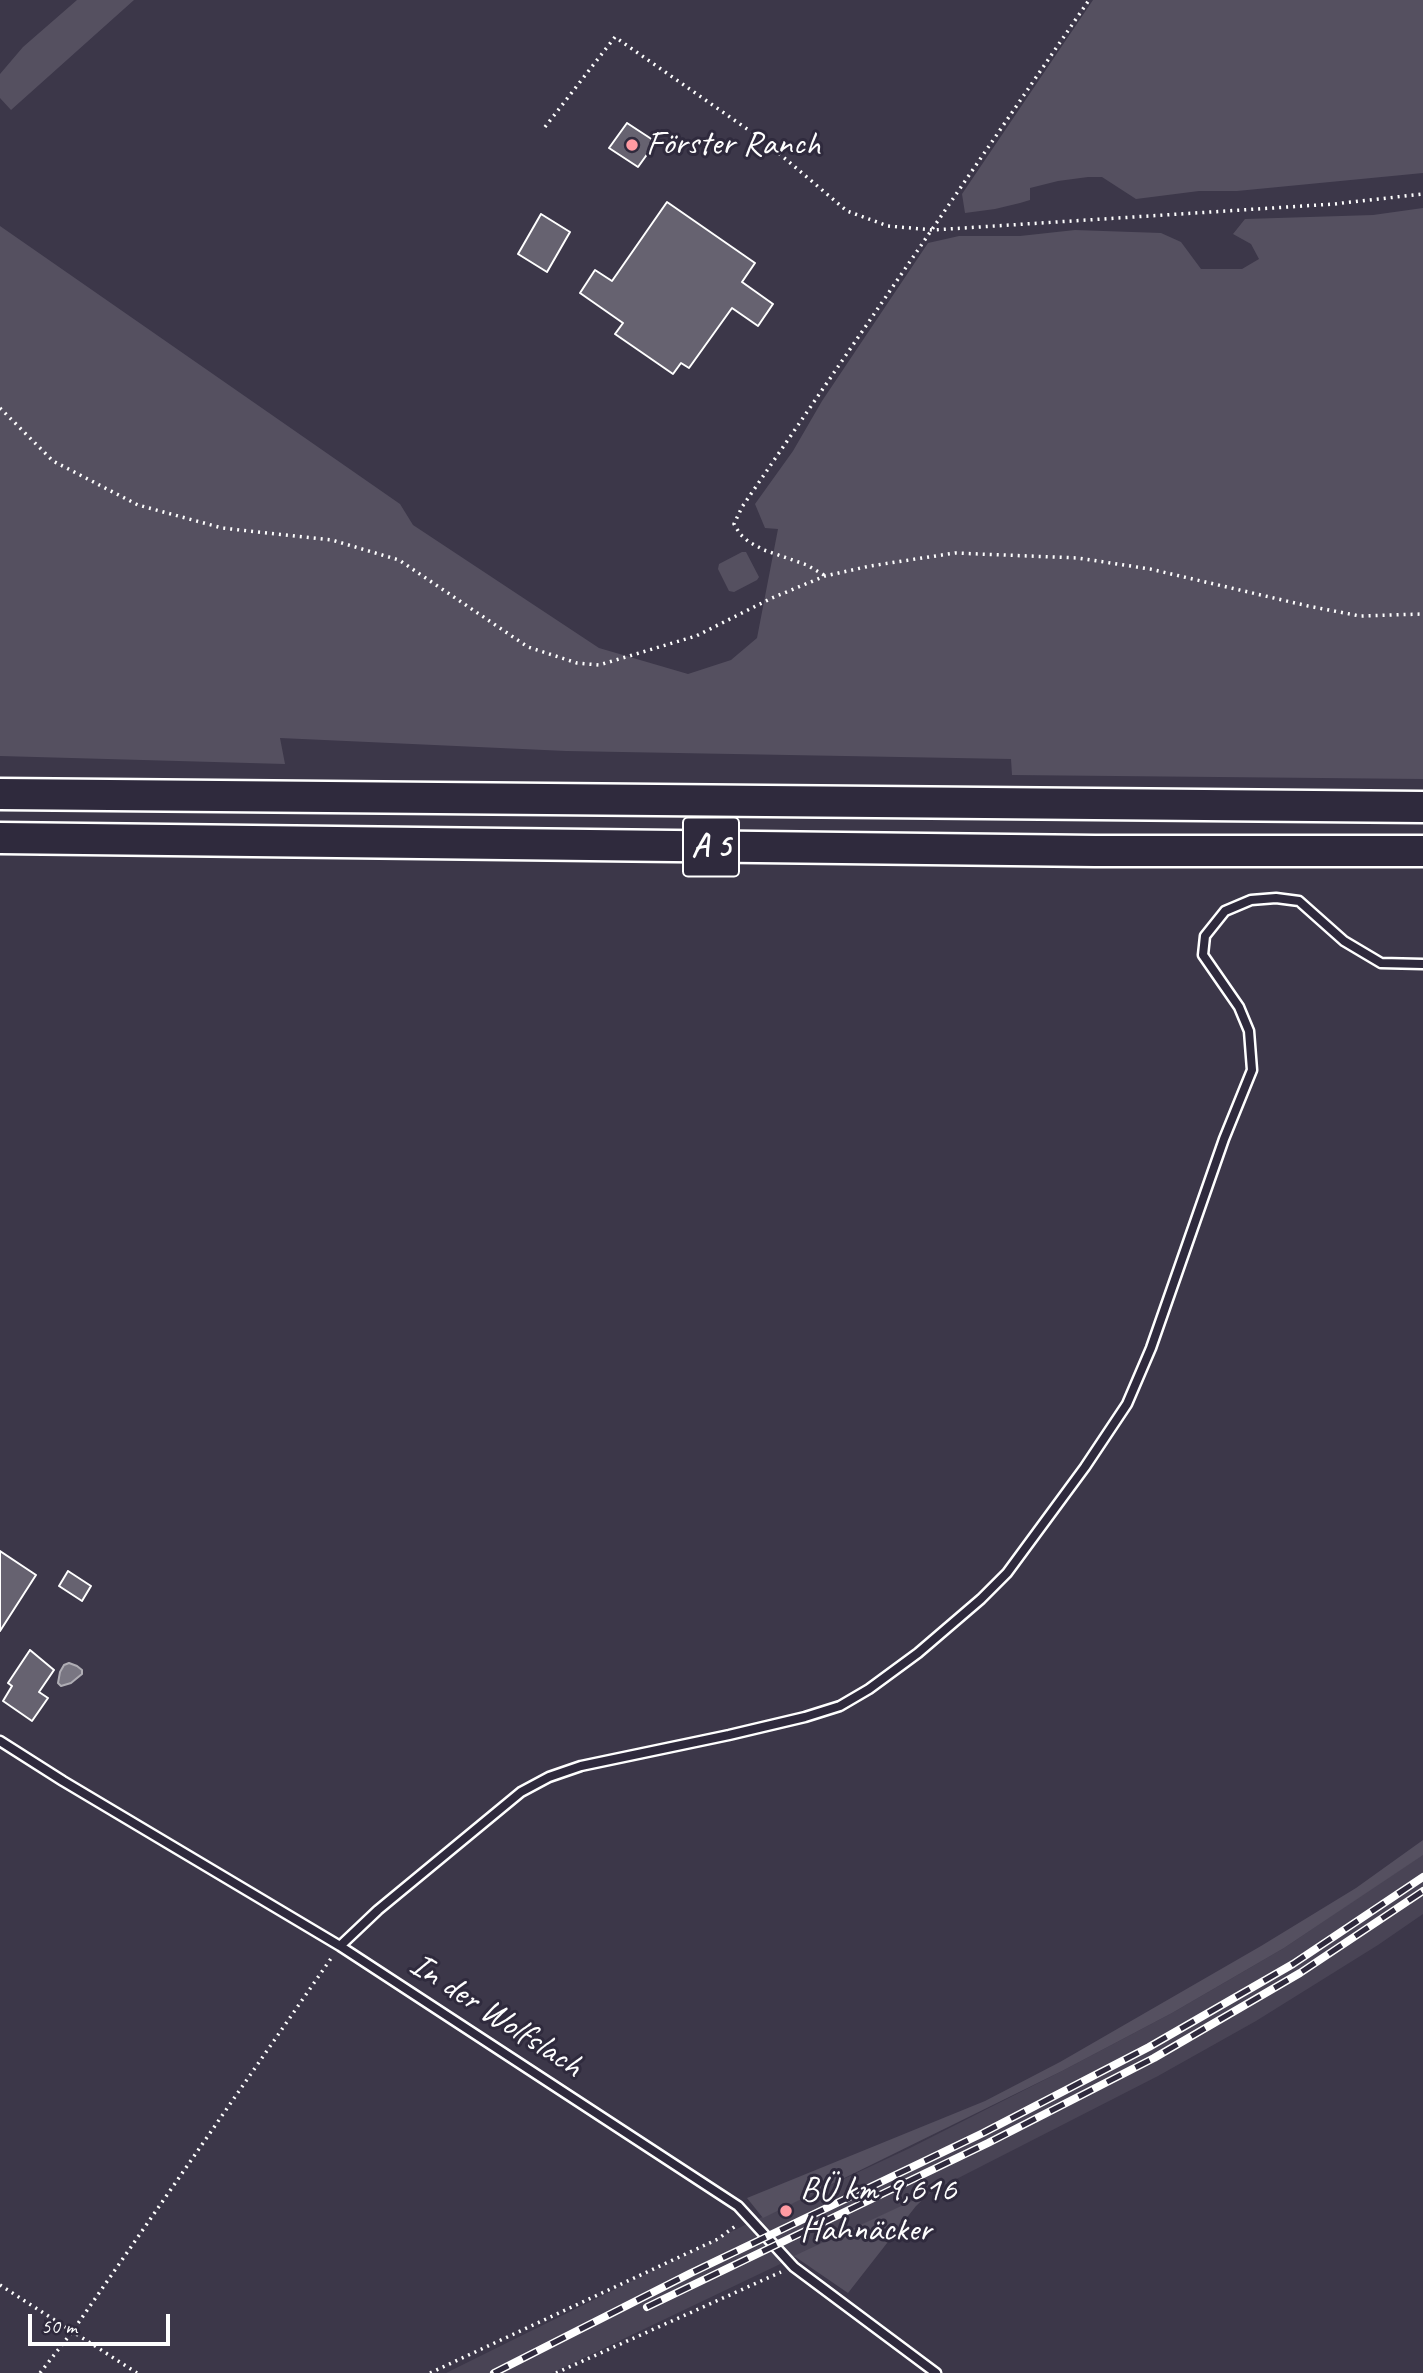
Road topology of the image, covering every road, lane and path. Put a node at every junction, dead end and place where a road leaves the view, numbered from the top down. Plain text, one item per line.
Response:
1 (1089, 0) edge
2 (545, 127) dead end
3 (1423, 194) edge
4 (933, 230) junction
5 (0, 408) edge
6 (825, 576) junction
7 (1423, 614) edge
8 (0, 794) edge
9 (1423, 807) edge
10 (0, 838) edge
11 (1423, 851) edge
12 (1423, 964) edge
13 (0, 1741) edge
14 (340, 1946) junction
15 (748, 2217) junction
16 (794, 2267) junction
17 (0, 2285) edge
18 (72, 2332) junction
19 (40, 2373) edge
20 (136, 2373) edge
21 (430, 2373) edge
22 (556, 2373) edge
23 (936, 2373) edge

1 - 4 path
2 - 4 path
3 - 4 path
4 - 6 path
5 - 6 path
6 - 7 path
8 - 9 highway, A 5
10 - 11 highway, A 5
12 - 14 lane
13 - 14 lane, In der Wolfslach
14 - 15 lane, In der Wolfslach
14 - 18 path
15 - 16 lane, In der Wolfslach
15 - 21 path
16 - 22 path
16 - 23 lane, In der Wolfslach
17 - 18 path
18 - 19 path
18 - 20 path

